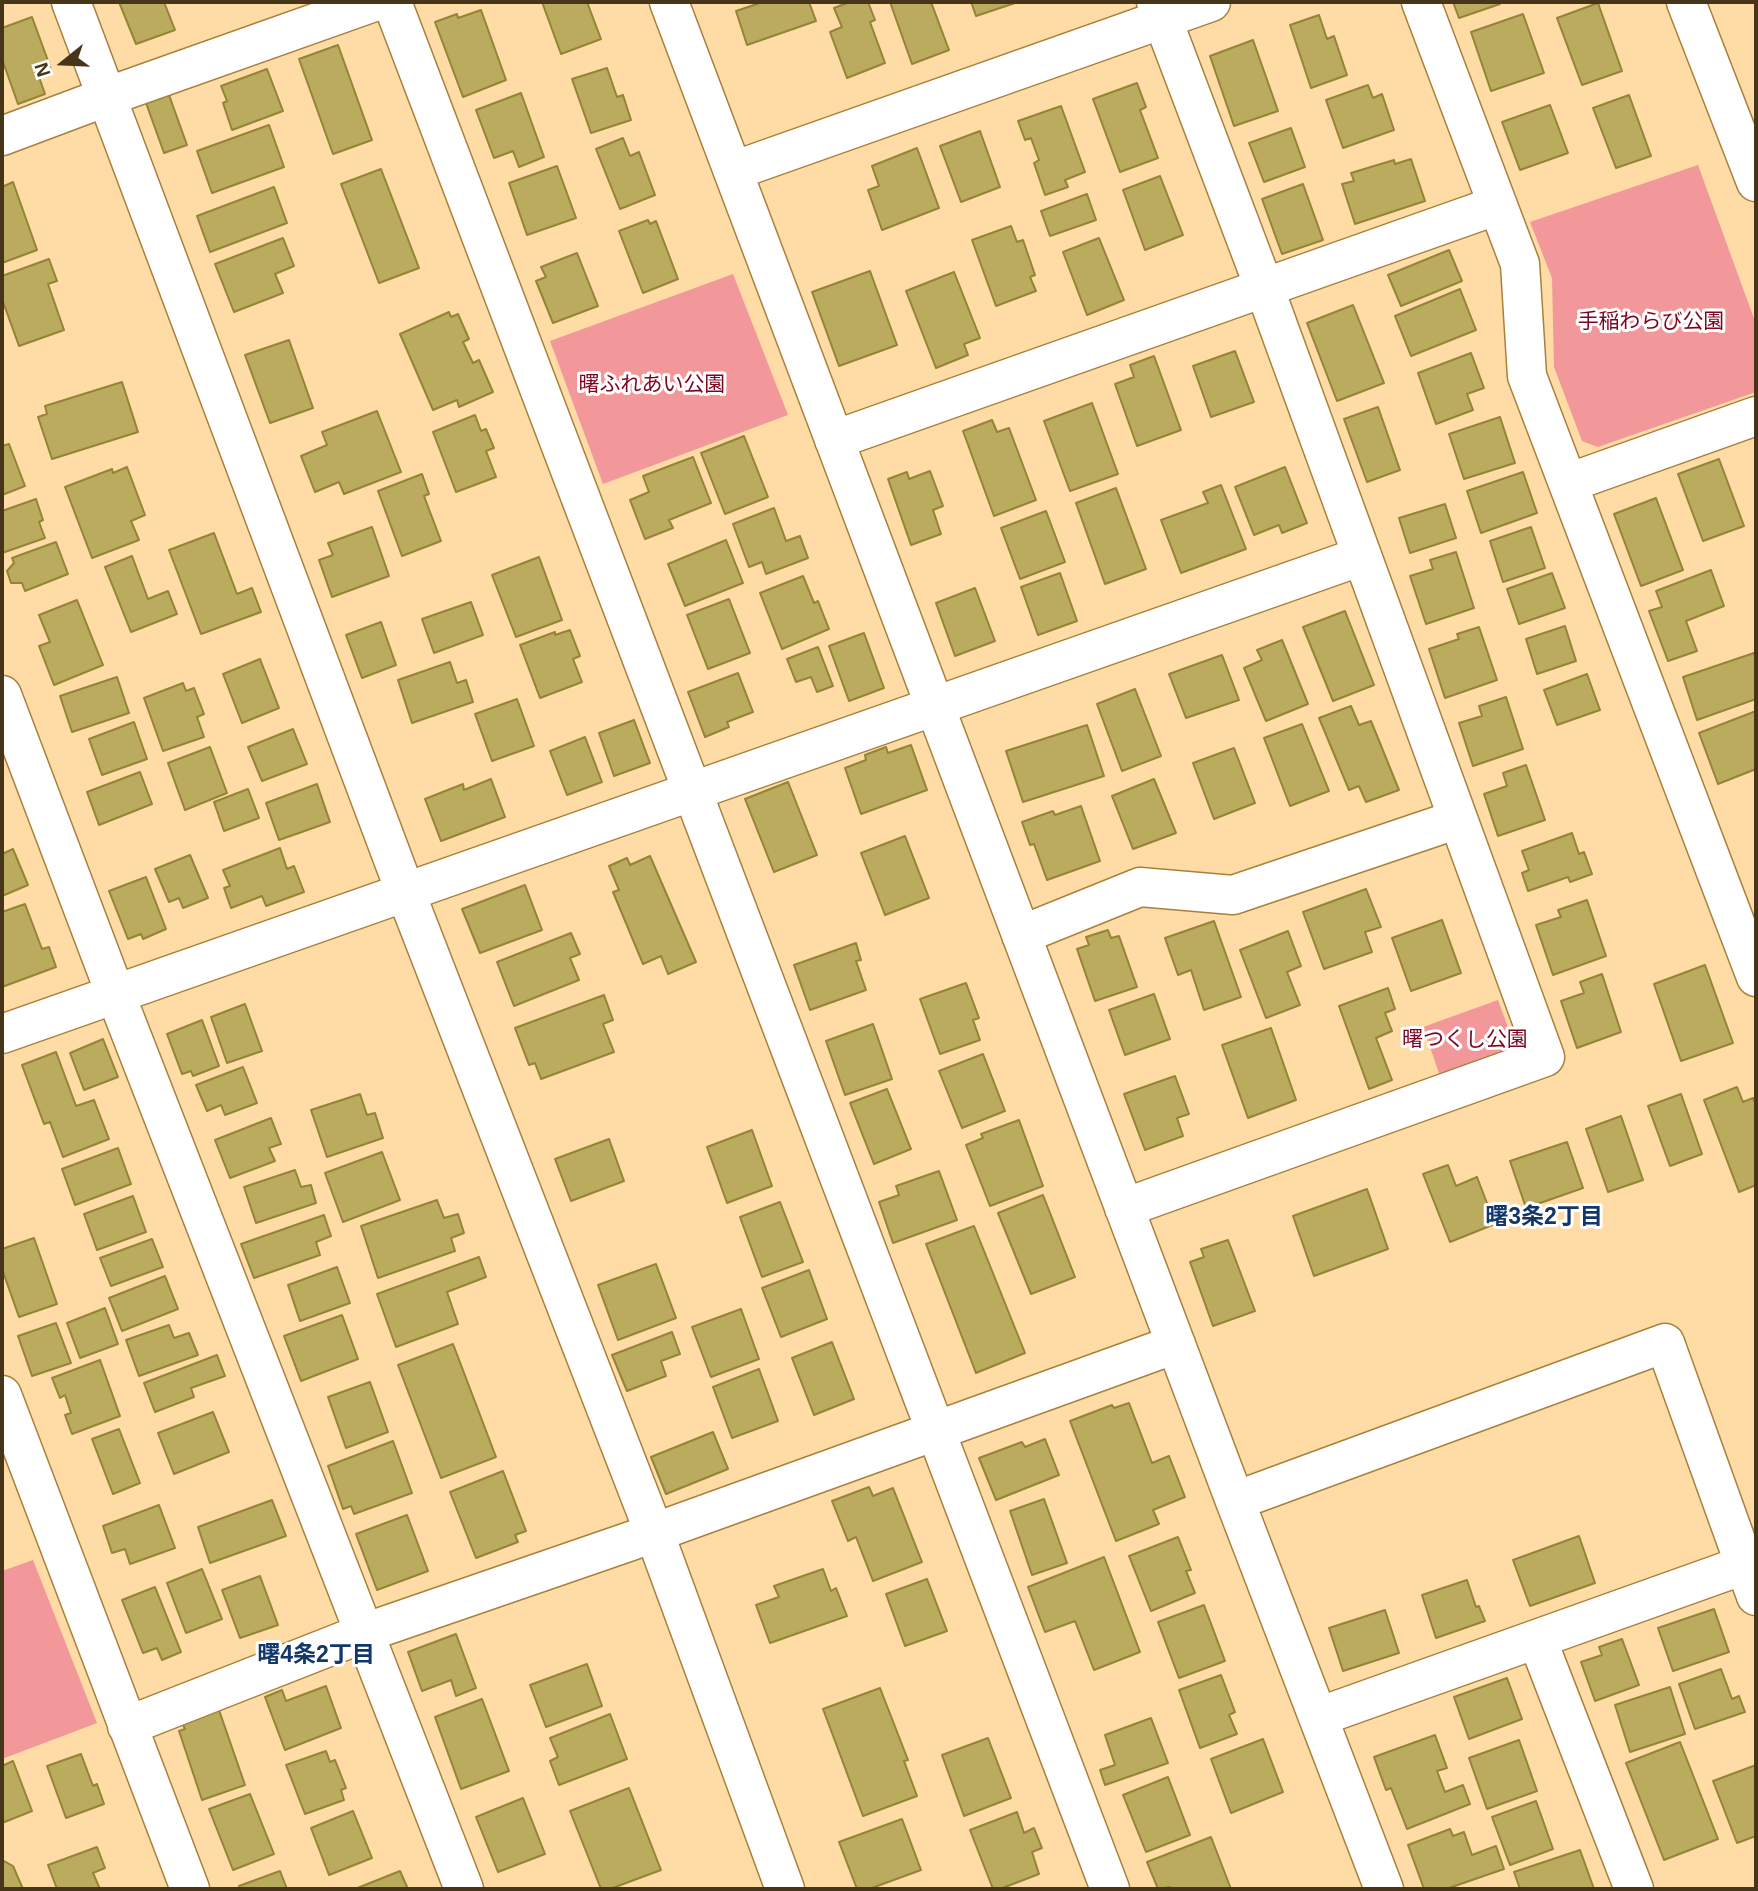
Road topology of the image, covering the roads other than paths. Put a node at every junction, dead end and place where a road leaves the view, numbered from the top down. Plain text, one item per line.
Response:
1 (71, 2) edge
2 (374, 2) edge
3 (392, 2) edge
4 (669, 2) edge
5 (1211, 2) edge
6 (1420, 2) edge
7 (1686, 2) edge
8 (1160, 10) edge
9 (106, 97) junction
10 (2, 136) edge
11 (733, 171) junction
12 (1756, 182) edge
13 (1498, 205) junction
14 (1264, 287) junction
15 (1756, 416) edge
16 (834, 440) junction
17 (1568, 483) junction
18 (1362, 556) junction
19 (2, 695) edge
20 (935, 706) junction
21 (692, 790) junction
22 (1458, 819) junction
23 (405, 891) junction
24 (1021, 934) junction
25 (1756, 977) edge
26 (115, 993) junction
27 (2, 1034) edge
28 (1124, 1208) junction
29 (1176, 1344) junction
30 (2, 1395) edge
31 (936, 1431) junction
32 (1235, 1501) junction
33 (654, 1532) junction
34 (1750, 1580) edge
35 (364, 1633) junction
36 (1537, 1639) junction
37 (1318, 1717) junction
38 (127, 1726) junction
39 (190, 1889) edge
40 (464, 1889) edge
41 (785, 1889) edge
42 (1110, 1889) edge
43 (1384, 1889) edge
44 (1634, 1889) edge

1 - 9 street
2 - 9 street
3 - 21 street
4 - 11 street
5 - 8 street
6 - 13 street
7 - 12 street
8 - 11 street
8 - 14 street
9 - 10 street
9 - 23 street
11 - 16 street
13 - 14 street
13 - 17 street
14 - 16 street
14 - 18 street
15 - 17 street
16 - 20 street
17 - 25 street
18 - 20 street
18 - 22 street
19 - 26 street
20 - 21 street
20 - 24 street
21 - 23 street
21 - 31 street
22 - 24 street
22 - 28 street
23 - 26 street
23 - 33 street
24 - 28 street
26 - 27 street
26 - 35 street
28 - 29 street
29 - 31 street
29 - 32 street
30 - 38 street
31 - 33 street
31 - 42 street
32 - 34 street
32 - 37 street
33 - 35 street
33 - 41 street
34 - 36 street
35 - 38 street
35 - 40 street
36 - 37 street
36 - 44 street
37 - 43 street
38 - 39 street

